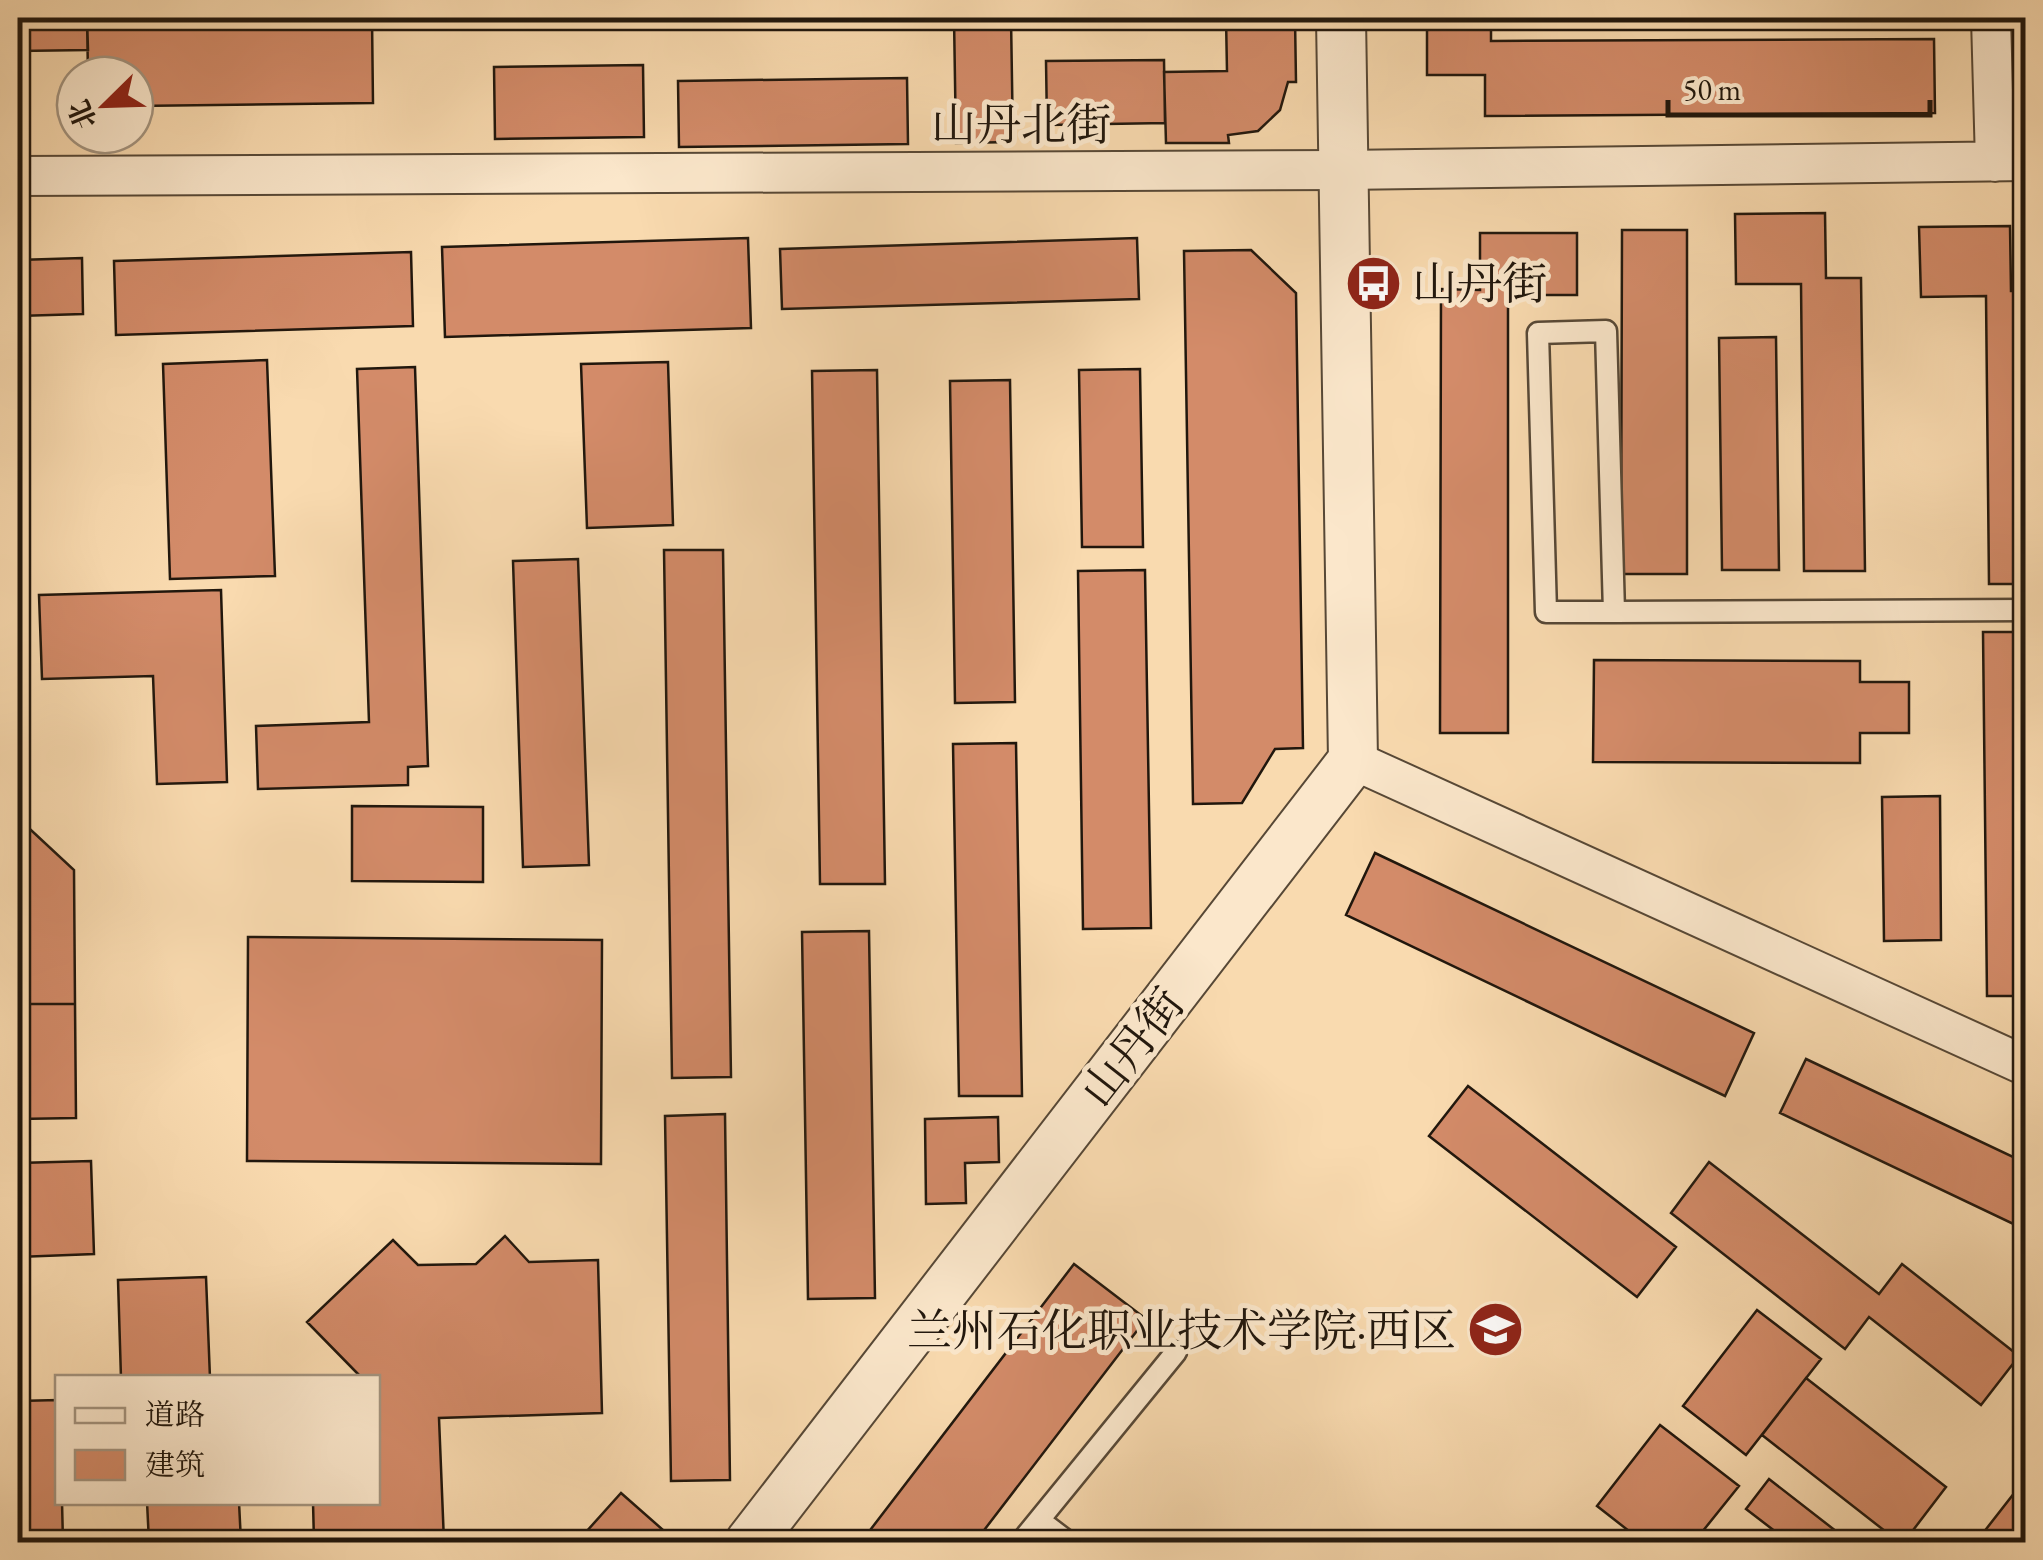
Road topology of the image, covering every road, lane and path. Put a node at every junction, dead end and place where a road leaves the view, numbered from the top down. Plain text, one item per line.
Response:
1 (1341, 18) edge
2 (1991, 18) edge
3 (2010, 161) edge
4 (1343, 170) junction
5 (18, 176) edge
6 (2026, 610) edge
7 (1614, 612) junction
8 (1353, 760) junction
9 (2026, 1066) edge
10 (1176, 1352) dead end
11 (1039, 1520) junction
12 (750, 1542) edge
13 (1021, 1542) edge
14 (1068, 1542) edge

1 - 4 street
2 - 3 street
3 - 4 street, 山丹北街
4 - 5 street, 山丹北街
4 - 8 street
6 - 7 lane
7 - 7 lane
8 - 9 street
8 - 12 street, 山丹街
10 - 11 lane
11 - 13 lane
11 - 14 lane

